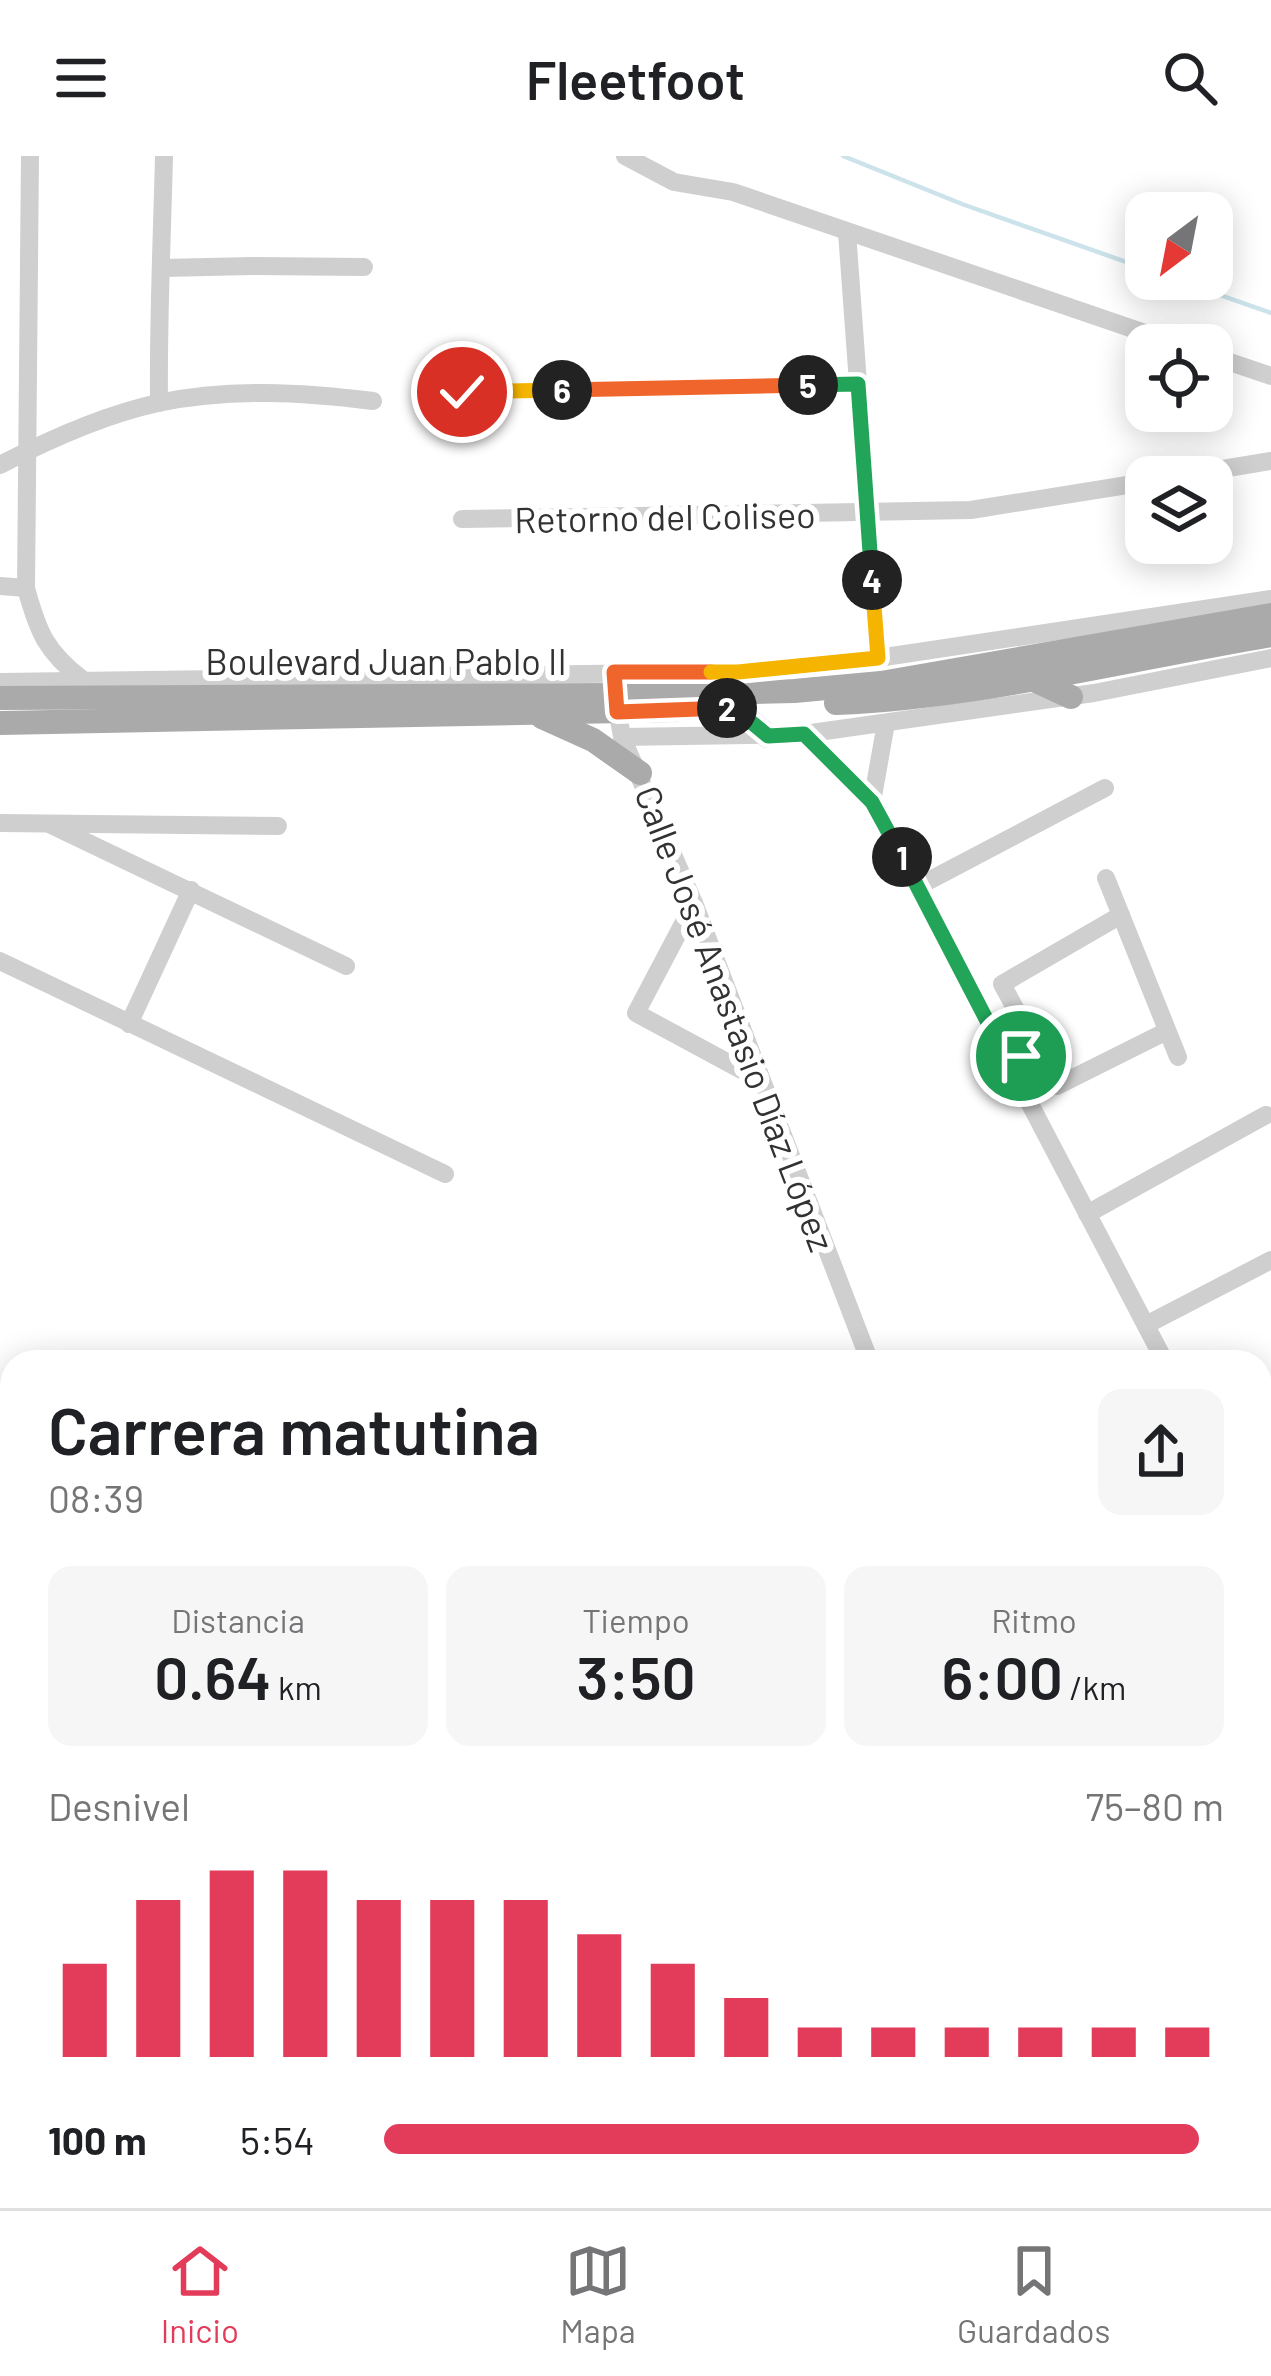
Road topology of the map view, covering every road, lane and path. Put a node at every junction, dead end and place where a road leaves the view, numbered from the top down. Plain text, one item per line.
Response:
1 (30, 156) edge
2 (164, 156) edge
3 (625, 156) edge
4 (847, 232) junction
5 (364, 267) dead end
6 (162, 268) junction
7 (1125, 326) edge
8 (1233, 363) edge
9 (1271, 376) edge
10 (858, 384) junction
11 (462, 392) dead end
12 (373, 401) dead end
13 (159, 403) junction
14 (27, 451) junction
15 (1271, 461) edge
16 (0, 465) edge
17 (1233, 467) edge
18 (1125, 485) edge
19 (867, 513) junction
20 (462, 519) dead end
21 (0, 586) edge
22 (26, 588) junction
23 (1271, 599) edge
24 (1271, 615) edge
25 (1271, 635) edge
26 (878, 658) junction
27 (1271, 658) edge
28 (398, 678) junction
29 (1030, 678) junction
30 (83, 680) junction
31 (0, 682) edge
32 (368, 696) junction
33 (1071, 697) junction
34 (0, 698) edge
35 (617, 704) junction
36 (733, 707) junction
37 (534, 713) junction
38 (886, 723) junction
39 (5, 729) edge
40 (804, 734) junction
41 (768, 736) junction
42 (640, 773) junction
43 (1106, 788) dead end
44 (872, 802) junction
45 (0, 823) edge
46 (51, 825) junction
47 (278, 826) dead end
48 (1106, 878) dead end
49 (917, 886) junction
50 (191, 890) junction
51 (694, 903) junction
52 (1121, 916) junction
53 (0, 961) edge
54 (346, 966) dead end
55 (1022, 1021) junction
56 (129, 1024) junction
57 (1167, 1031) junction
58 (994, 1036) junction
59 (1037, 1048) junction
60 (1178, 1058) dead end
61 (1009, 1063) junction
62 (762, 1081) junction
63 (1265, 1115) dead end
64 (445, 1174) dead end
65 (1088, 1214) junction
66 (1271, 1260) edge
67 (1146, 1325) junction
68 (865, 1350) edge
69 (1159, 1350) edge

1 - 14 street
2 - 6 street
3 - 4 street
4 - 7 street
4 - 10 street
5 - 6 street
6 - 13 street
8 - 9 street
10 - 11 street
10 - 19 street
12 - 13 street
13 - 14 street
14 - 16 street
14 - 22 street
15 - 17 street
18 - 19 street, Retorno del Coliseo
19 - 20 street, Retorno del Coliseo
19 - 26 street
21 - 22 street
22 - 30 street
23 - 26 street, Boulevard Juan Pablo II
24 - 35 main road, Boulevard Juan Pablo II
25 - 29 main road, Boulevard Juan Pablo II
26 - 35 street, Boulevard Juan Pablo II
27 - 33 street
28 - 30 street, Boulevard Juan Pablo II
28 - 32 main road
28 - 35 street, Boulevard Juan Pablo II
29 - 33 main road
29 - 36 main road, Boulevard Juan Pablo II
30 - 31 street, Boulevard Juan Pablo II
32 - 34 main road, Boulevard Juan Pablo II
32 - 35 main road, Boulevard Juan Pablo II
33 - 38 street
35 - 36 main road, Boulevard Juan Pablo II
35 - 37 main road, Boulevard Juan Pablo II
35 - 41 street
35 - 42 street, Calle José Anastasio Díaz López
36 - 41 main road
37 - 39 main road, Boulevard Juan Pablo II
37 - 42 main road
38 - 40 street
38 - 44 street
40 - 41 street
40 - 44 street
42 - 51 street, Calle José Anastasio Díaz López
43 - 49 street
44 - 49 street
45 - 46 street
46 - 47 street
46 - 50 street
48 - 52 street
49 - 58 street
50 - 54 street
50 - 56 street
51 - 62 street, Calle José Anastasio Díaz López
51 - 62 street
52 - 55 street
52 - 57 street
53 - 56 street
55 - 58 street
55 - 59 street
56 - 64 street
57 - 59 street
57 - 60 street
58 - 61 street
59 - 61 street
61 - 65 street
62 - 68 street, Calle José Anastasio Díaz López
63 - 65 street
65 - 67 street
66 - 67 street
67 - 69 street

